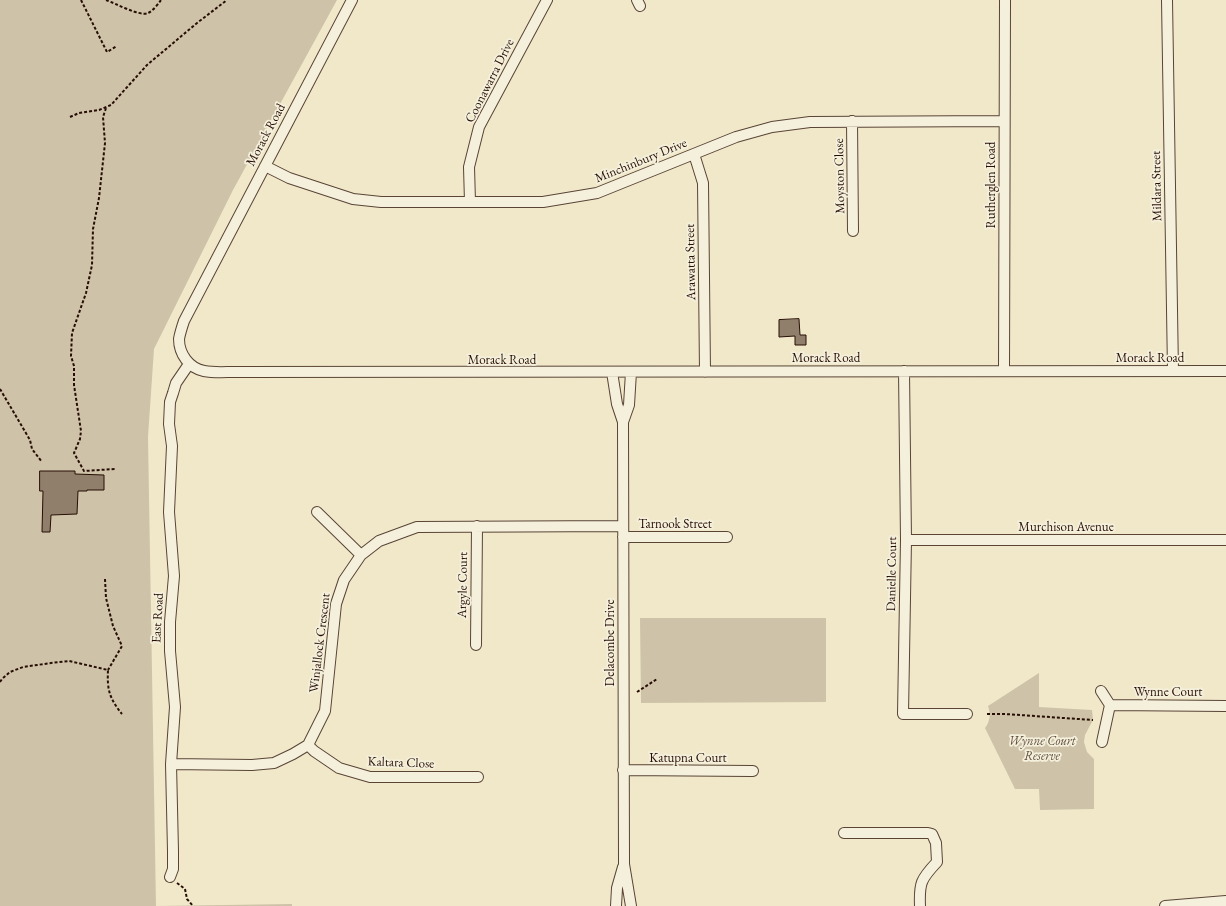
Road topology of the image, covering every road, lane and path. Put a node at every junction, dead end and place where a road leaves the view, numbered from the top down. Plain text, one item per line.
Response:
1 (81, 0) edge
2 (106, 0) edge
3 (161, 0) edge
4 (227, 0) edge
5 (352, 0) edge
6 (547, 0) edge
7 (1005, 0) edge
8 (1167, 0) edge
9 (117, 46) dead end
10 (106, 108) junction
11 (70, 117) dead end
12 (852, 121) junction
13 (1004, 121) junction
14 (694, 154) junction
15 (265, 166) junction
16 (470, 202) junction
17 (853, 231) dead end
18 (189, 364) junction
19 (904, 371) junction
20 (1004, 371) junction
21 (1173, 371) junction
22 (1226, 371) edge
23 (612, 372) junction
24 (631, 372) junction
25 (705, 372) junction
26 (0, 389) edge
27 (623, 422) junction
28 (42, 462) dead end
29 (115, 469) dead end
30 (317, 512) dead end
31 (477, 526) junction
32 (623, 526) junction
33 (623, 537) junction
34 (727, 537) dead end
35 (906, 540) junction
36 (1226, 540) edge
37 (361, 555) junction
38 (105, 579) dead end
39 (476, 645) dead end
40 (108, 670) junction
41 (657, 679) dead end
42 (0, 682) edge
43 (1101, 691) dead end
44 (637, 692) dead end
45 (1110, 705) junction
46 (1226, 706) edge
47 (122, 714) dead end
48 (967, 714) dead end
49 (987, 714) dead end
50 (1093, 720) dead end
51 (1102, 742) dead end
52 (308, 745) junction
53 (171, 764) junction
54 (623, 770) junction
55 (753, 771) dead end
56 (478, 777) dead end
57 (844, 833) dead end
58 (624, 864) junction
59 (170, 877) joint
60 (1226, 901) edge
61 (193, 906) edge
62 (616, 906) edge
63 (631, 906) edge
64 (920, 906) edge
65 (1165, 906) edge

1 - 9 path
2 - 3 path
4 - 10 path
5 - 15 street, Morack Road
6 - 16 street, Coonawarra Drive
7 - 13 street, Rutherglen Road
8 - 21 street, Mildara Street
10 - 11 path
10 - 29 path
12 - 13 street, Minchinbury Drive
12 - 14 street, Minchinbury Drive
12 - 17 street, Moyston Close
13 - 20 street, Rutherglen Road
14 - 16 street, Minchinbury Drive
14 - 25 street, Arawatta Street
15 - 16 street, Minchinbury Drive
15 - 18 street, Morack Road
18 - 23 street, Morack Road
18 - 53 street, East Road
19 - 20 street, Morack Road
19 - 25 street, Morack Road
19 - 35 street, Danielle Court
20 - 21 street, Morack Road
21 - 22 street, Morack Road
23 - 24 street, Morack Road
23 - 27 street, Delacombe Drive
24 - 25 street, Morack Road
24 - 27 street, Delacombe Drive
26 - 28 path
27 - 32 street, Delacombe Drive
30 - 37 street
31 - 32 street, Winjallock Crescent
31 - 37 street, Winjallock Crescent
31 - 39 street, Argyle Court
32 - 33 street, Delacombe Drive
33 - 34 street, Tarnook Street
33 - 54 street, Delacombe Drive
35 - 36 street, Murchison Avenue
35 - 48 street, Danielle Court
37 - 52 street, Winjallock Crescent
38 - 40 path
40 - 42 path
40 - 47 path
41 - 44 path
43 - 45 street
45 - 46 street, Wynne Court
45 - 51 street
49 - 50 path
52 - 53 street
52 - 56 street, Kaltara Close
53 - 59 street, East Road
54 - 55 street, Katupna Court
54 - 58 street, Delacombe Drive
57 - 64 street
58 - 62 street, Delacombe Drive
58 - 63 street, Delacombe Drive
59 - 61 path
60 - 65 street

